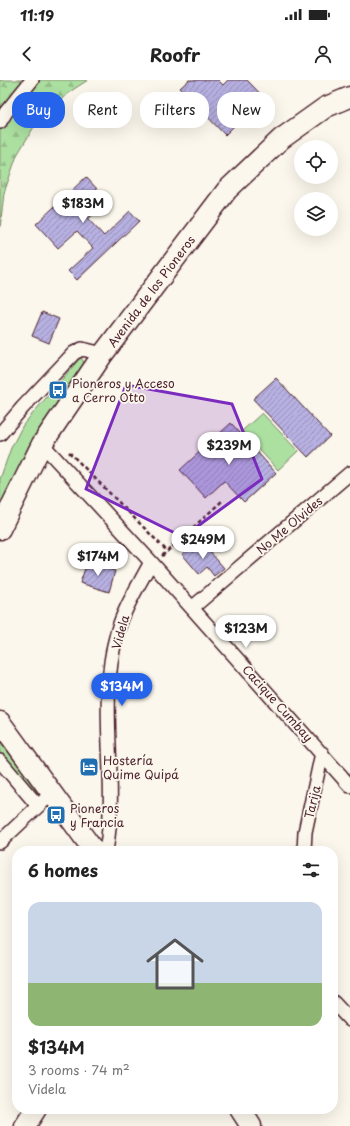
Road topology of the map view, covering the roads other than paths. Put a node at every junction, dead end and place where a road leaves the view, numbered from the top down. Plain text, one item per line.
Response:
1 (32, 80) edge
2 (350, 97) edge
3 (0, 122) edge
4 (103, 354) junction
5 (0, 434) edge
6 (42, 444) junction
7 (350, 473) edge
8 (0, 529) edge
9 (151, 562) junction
10 (192, 608) junction
11 (0, 722) edge
12 (322, 753) junction
13 (0, 761) edge
14 (350, 786) edge
15 (45, 800) junction
16 (0, 842) edge
17 (89, 846) edge
18 (107, 846) edge
19 (304, 846) edge
20 (338, 1007) edge
21 (350, 1020) edge
22 (33, 1114) edge
23 (243, 1114) edge
24 (25, 1126) edge
25 (251, 1126) edge

1 - 3 street
2 - 4 main road, Avenida de los Pioneros
4 - 5 street
4 - 6 main road, Avenida de los Pioneros
6 - 8 main road, Avenida de los Pioneros
6 - 9 street, Cacique Cumbay
7 - 10 street, No Me Olvides
9 - 10 street, Cacique Cumbay
9 - 18 street, Videla
10 - 12 street, Cacique Cumbay
11 - 15 main road
12 - 14 street, Cacique Cumbay
12 - 19 street, Tarija
13 - 15 street
15 - 16 street
15 - 17 main road
20 - 21 street
22 - 24 main road
23 - 25 main road

